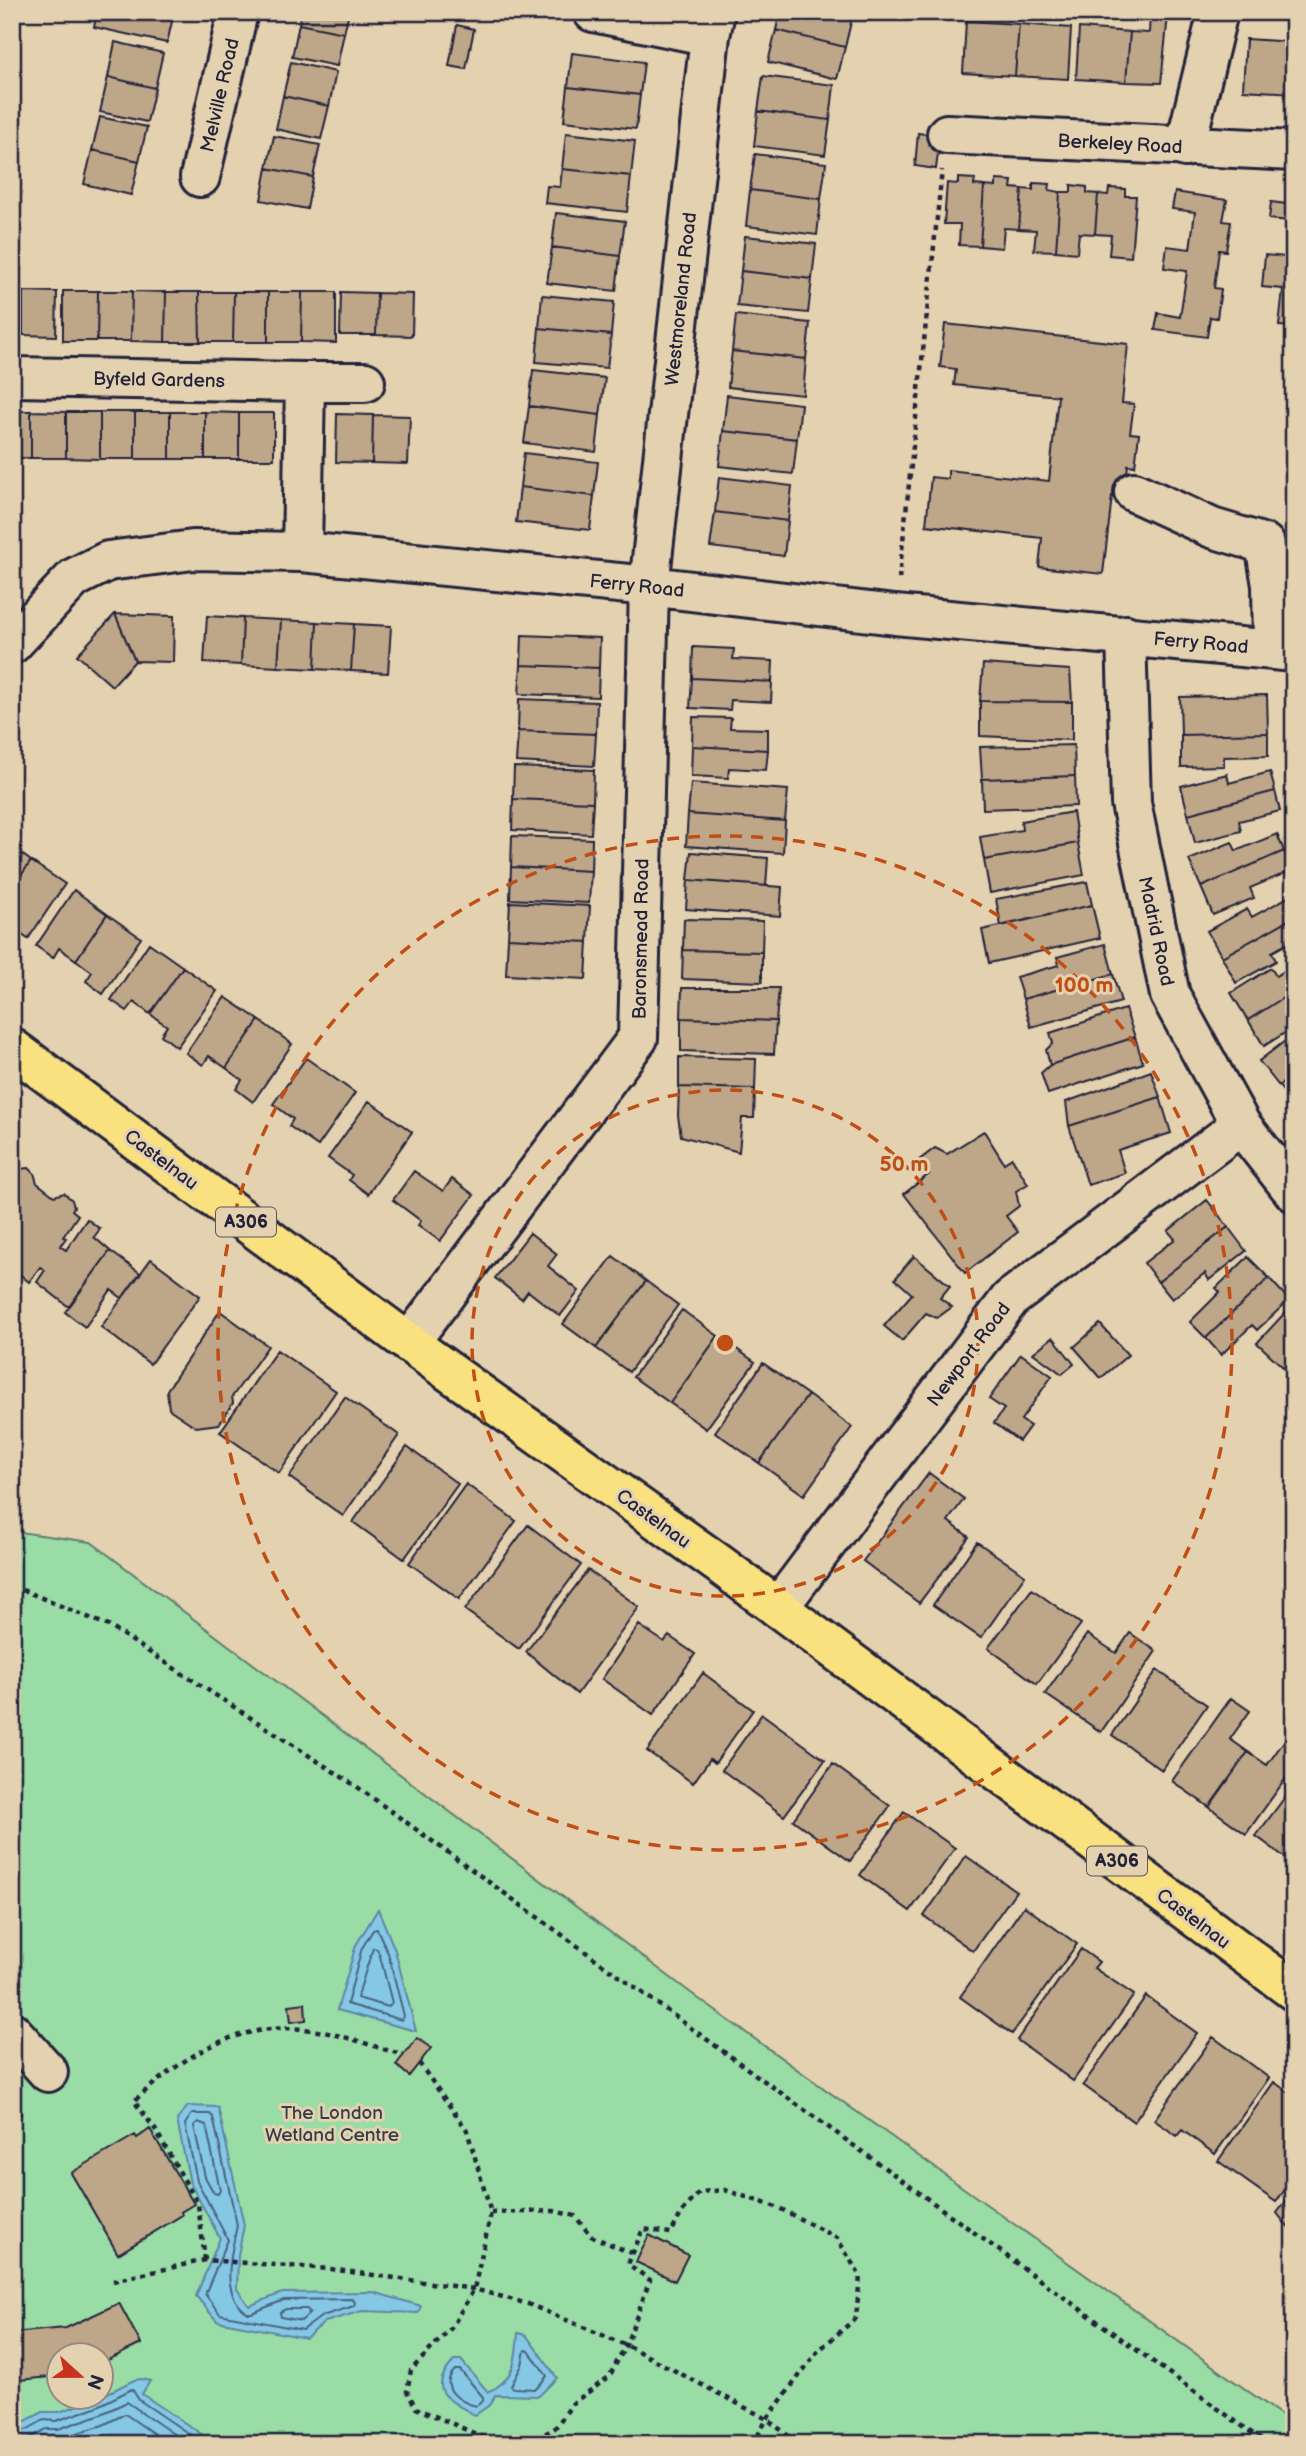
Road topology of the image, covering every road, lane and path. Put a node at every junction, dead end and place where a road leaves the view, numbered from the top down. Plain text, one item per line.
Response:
1 (238, 12) edge
2 (593, 12) edge
3 (1218, 12) edge
4 (713, 24) edge
5 (947, 134) joint
6 (1185, 147) junction
7 (1294, 151) edge
8 (200, 177) dead end
9 (12, 377) edge
10 (365, 382) dead end
11 (305, 383) junction
12 (1134, 492) dead end
13 (302, 552) junction
14 (649, 586) junction
15 (895, 615) junction
16 (1126, 635) junction
17 (12, 644) edge
18 (1283, 651) edge
19 (12, 1048) edge
20 (1241, 1125) junction
21 (1294, 1192) edge
22 (409, 1343) junction
23 (12, 1588) edge
24 (778, 1608) junction
25 (1294, 1991) edge
26 (12, 2032) edge
27 (404, 2055) dead end
28 (419, 2063) dead end
29 (47, 2072) dead end
30 (491, 2213) junction
31 (631, 2253) junction
32 (205, 2260) junction
33 (113, 2281) dead end
34 (474, 2289) junction
35 (626, 2346) junction
36 (767, 2419) junction
37 (519, 2444) edge
38 (528, 2444) edge
39 (752, 2444) edge
40 (799, 2444) edge
41 (1267, 2444) edge

1 - 8 street, Melville Road
2 - 4 street
3 - 6 street
4 - 14 street, Westmoreland Road
5 - 6 street, Berkeley Road
5 - 15 path
6 - 7 street, Berkeley Road
9 - 11 street, Byfeld Gardens
10 - 11 street, Byfeld Gardens
11 - 13 street
12 - 18 street
13 - 14 street, Ferry Road
13 - 17 street, Ferry Road
14 - 15 street, Ferry Road
14 - 22 street, Baronsmead Road
15 - 16 street, Ferry Road
16 - 18 street, Ferry Road
16 - 20 street, Madrid Road
19 - 22 main road, Castelnau / A306
20 - 21 street, Madrid Road
20 - 24 street, Newport Road
22 - 24 main road, Castelnau / A306
23 - 41 path
24 - 25 main road, Castelnau / A306
26 - 29 street
27 - 32 path
28 - 30 path
30 - 31 path
30 - 34 path
31 - 35 path
31 - 36 path
32 - 33 path
32 - 34 path
34 - 35 path
34 - 37 path
35 - 36 path
35 - 38 path
36 - 39 path
36 - 40 path

